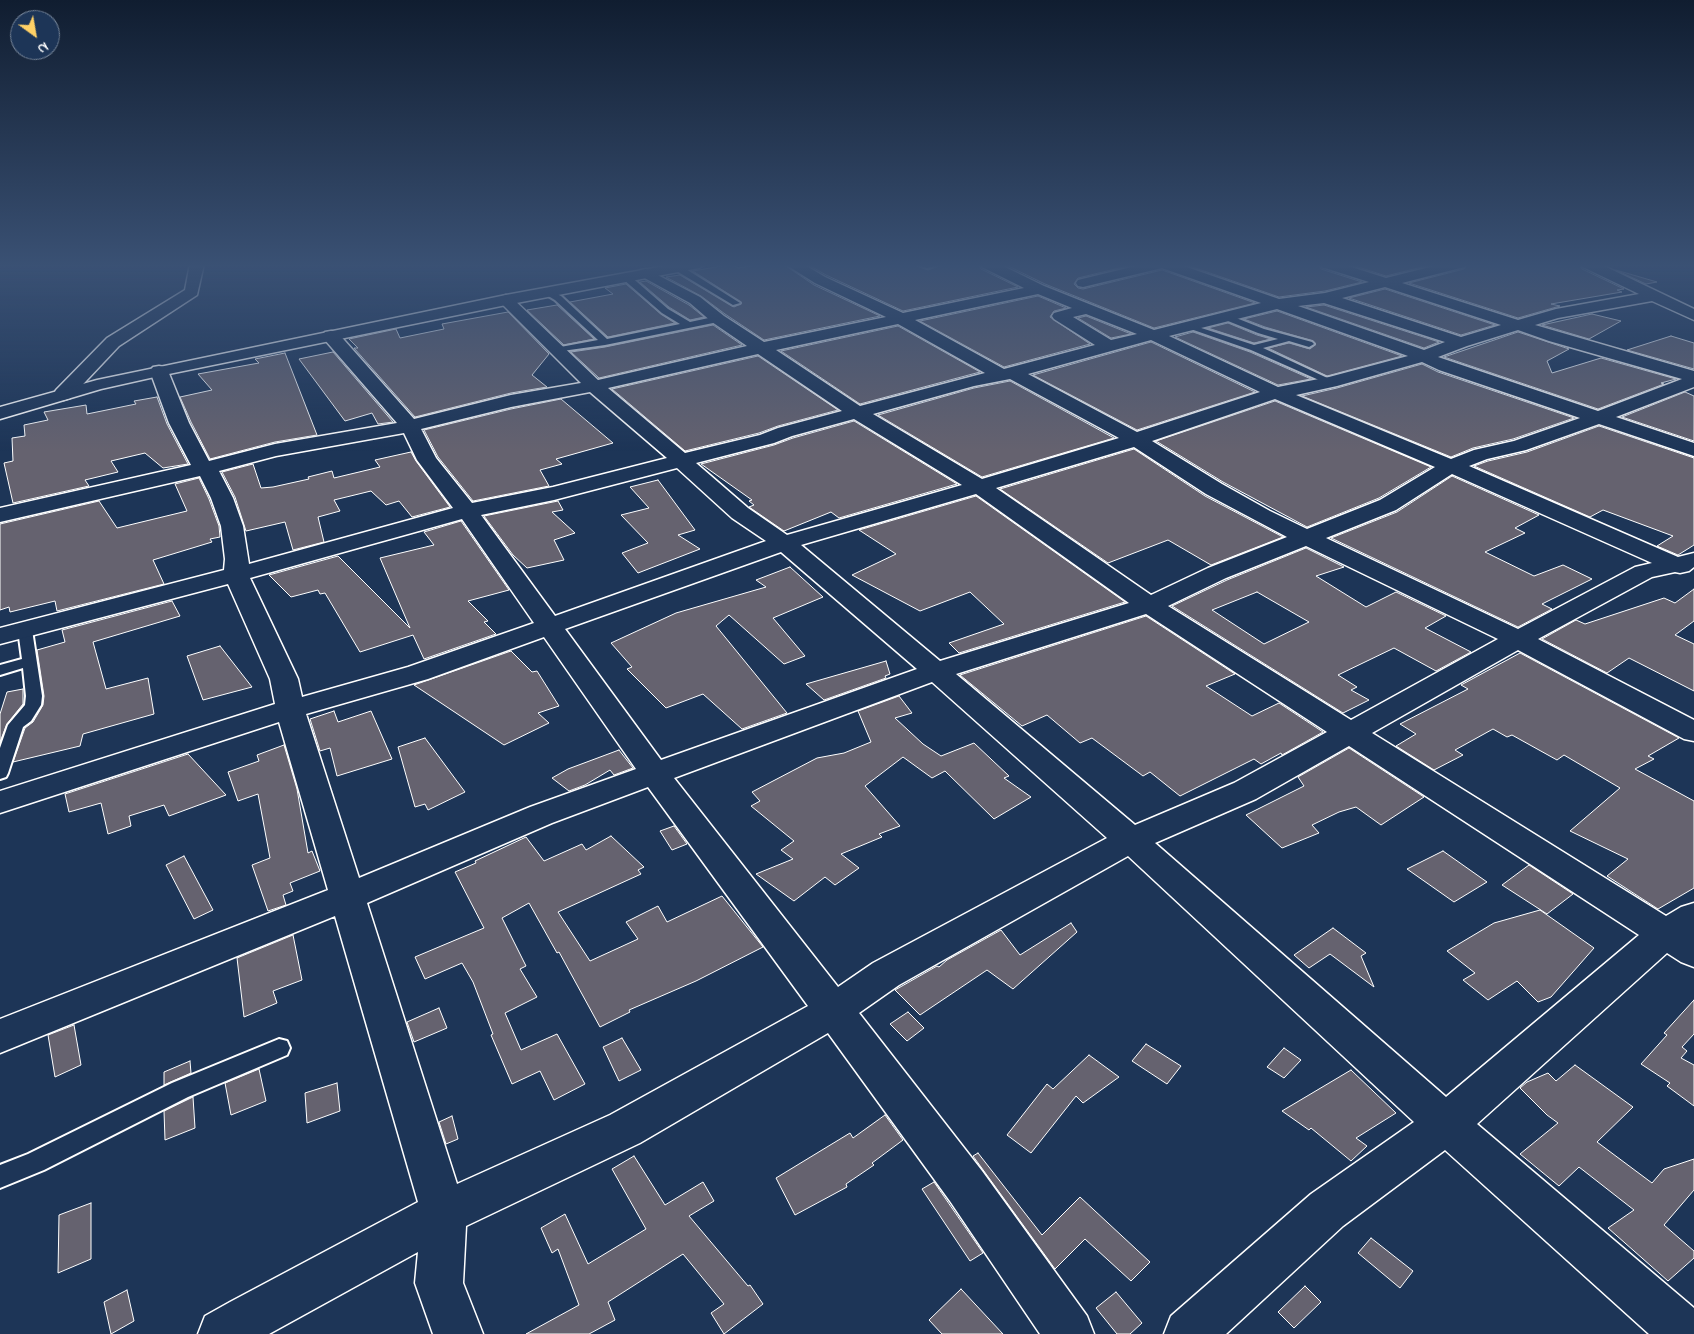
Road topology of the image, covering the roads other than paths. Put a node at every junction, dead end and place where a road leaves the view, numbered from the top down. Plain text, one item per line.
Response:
1 (138, 326) edge
2 (378, 326) edge
3 (533, 326) edge
4 (588, 326) edge
5 (682, 326) edge
6 (742, 326) edge
7 (867, 326) edge
8 (916, 326) edge
9 (1077, 326) edge
10 (1131, 326) edge
11 (1252, 326) edge
12 (1341, 326) edge
13 (1412, 326) edge
14 (1521, 326) joint
15 (1189, 327) joint
16 (1153, 335) junction
17 (331, 336) junction
18 (1287, 339) junction
19 (605, 342) junction
20 (1461, 342) junction
21 (1309, 344) dead end
22 (1109, 346) junction
23 (764, 348) junction
24 (1254, 348) junction
25 (558, 350) junction
26 (1422, 357) junction
27 (158, 371) junction
28 (1006, 374) junction
29 (1694, 379) edge
30 (1331, 382) junction
31 (594, 386) junction
32 (1276, 393) junction
33 (63, 394) junction
34 (0, 413) edge
35 (858, 413) junction
36 (1595, 417) junction
37 (410, 426) junction
38 (1137, 440) junction
39 (1694, 450) edge
40 (682, 459) junction
41 (1451, 466) junction
42 (203, 469) junction
43 (979, 488) junction
44 (467, 511) junction
45 (0, 515) edge
46 (1307, 536) junction
47 (784, 543) junction
48 (1687, 565) edge
49 (236, 575) junction
50 (1149, 606) junction
51 (550, 625) junction
52 (25, 630) junction
53 (0, 636) edge
54 (1518, 639) junction
55 (28, 662) junction
56 (0, 670) edge
57 (936, 671) junction
58 (290, 709) junction
59 (1350, 732) junction
60 (1694, 732) edge
61 (0, 772) edge
62 (655, 774) junction
63 (0, 802) edge
64 (1132, 840) junction
65 (347, 897) junction
66 (1684, 934) edge
67 (832, 1010) junction
68 (0, 1036) edge
69 (279, 1048) dead end
70 (1446, 1124) junction
71 (0, 1177) edge
72 (444, 1213) junction
73 (223, 1334) edge
74 (458, 1334) edge
75 (1069, 1334) edge
76 (1189, 1334) edge
77 (1686, 1334) edge

1 - 33 street
2 - 17 street
3 - 25 street
4 - 19 lane
5 - 19 lane
6 - 23 street
7 - 23 street
8 - 28 street
9 - 22 street
10 - 16 street
11 - 18 lane
12 - 26 street
13 - 20 street
14 - 20 street
14 - 29 street
15 - 16 street
15 - 24 lane
16 - 22 street
16 - 32 street
17 - 27 street
17 - 37 street
18 - 21 lane
18 - 24 lane
19 - 25 lane
20 - 26 street
22 - 28 street
23 - 31 street
23 - 35 street
24 - 30 lane
25 - 31 street
26 - 30 street
26 - 36 street
27 - 33 street
27 - 42 street
28 - 35 street
28 - 38 street
29 - 36 street
30 - 32 street
31 - 37 street
31 - 40 street
32 - 38 street
32 - 41 street
33 - 34 street
35 - 40 street
35 - 43 street
36 - 39 street
36 - 41 street
37 - 42 street
37 - 44 street
38 - 43 street
38 - 46 street
40 - 44 street
40 - 47 street
41 - 46 street
41 - 48 street
42 - 45 street
42 - 49 street
43 - 47 street
43 - 50 street
44 - 49 street
44 - 51 street
46 - 50 street
46 - 54 street
47 - 51 street
47 - 57 street
48 - 54 street
49 - 52 street
49 - 58 street
50 - 57 street
50 - 59 street
51 - 58 street
51 - 62 street
52 - 53 street
52 - 55 lane
54 - 59 street
54 - 60 street
55 - 56 lane
55 - 61 lane
57 - 62 street
57 - 64 street
58 - 63 street
58 - 65 street
59 - 64 street
59 - 66 street
62 - 65 street
62 - 67 street
64 - 67 street
64 - 70 street
65 - 68 street
65 - 72 street
66 - 70 street
67 - 72 street
67 - 75 street
69 - 71 lane
70 - 76 street
70 - 77 street
72 - 73 street
72 - 74 street

